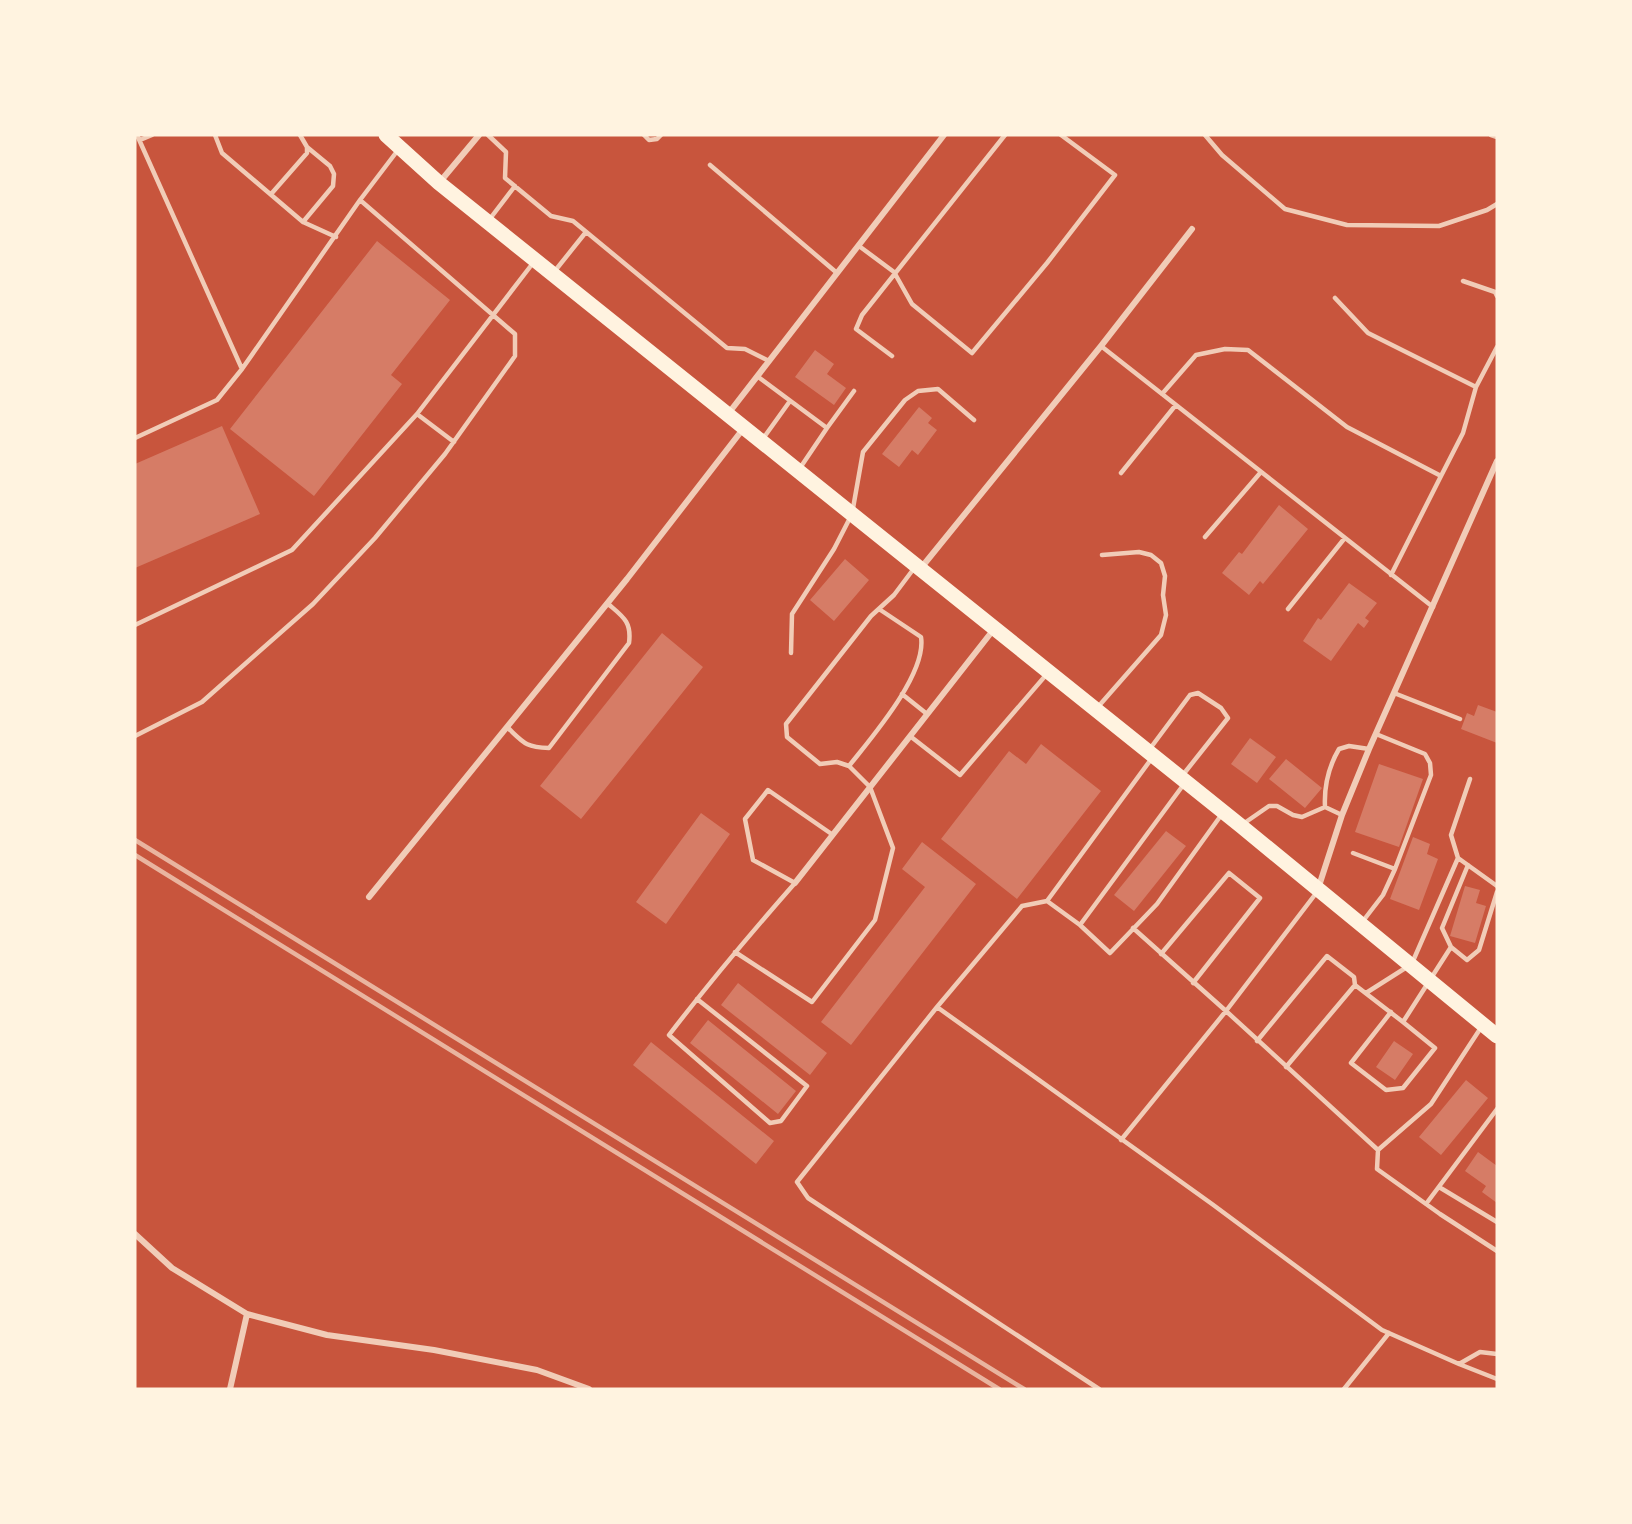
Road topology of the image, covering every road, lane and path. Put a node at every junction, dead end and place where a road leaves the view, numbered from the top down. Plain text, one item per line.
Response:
1 (152, 135) edge
2 (215, 135) edge
3 (300, 135) edge
4 (386, 135) edge
5 (480, 135) edge
6 (488, 135) edge
7 (644, 135) edge
8 (660, 135) edge
9 (944, 135) edge
10 (1005, 135) edge
11 (1061, 135) edge
12 (1205, 135) edge
13 (1491, 135) edge
14 (1497, 137) edge
15 (139, 138) edge
16 (307, 147) junction
17 (400, 148) junction
18 (710, 165) dead end
19 (439, 183) junction
20 (515, 186) junction
21 (272, 193) junction
22 (360, 200) junction
23 (1497, 204) edge
24 (303, 222) junction
25 (488, 222) junction
26 (1192, 229) dead end
27 (586, 232) junction
28 (336, 237) junction
29 (859, 246) junction
30 (535, 260) junction
31 (894, 272) junction
32 (837, 273) junction
33 (552, 274) junction
34 (1463, 280) dead end
35 (1497, 296) edge
36 (1335, 298) dead end
37 (493, 315) junction
38 (1101, 346) junction
39 (1497, 347) edge
40 (892, 356) dead end
41 (769, 361) junction
42 (242, 369) junction
43 (757, 376) junction
44 (1476, 387) junction
45 (854, 391) dead end
46 (1162, 394) junction
47 (790, 401) junction
48 (1175, 406) junction
49 (417, 414) junction
50 (728, 414) junction
51 (974, 420) dead end
52 (744, 428) junction
53 (827, 428) junction
54 (135, 438) edge
55 (454, 442) junction
56 (761, 442) junction
57 (1497, 461) edge
58 (798, 471) junction
59 (1121, 472) dead end
60 (1260, 472) junction
61 (1441, 476) junction
62 (852, 514) junction
63 (1205, 537) dead end
64 (1344, 539) junction
65 (1102, 555) dead end
66 (918, 567) junction
67 (1391, 574) junction
68 (607, 603) junction
69 (1433, 607) junction
70 (879, 609) junction
71 (1288, 609) dead end
72 (135, 625) edge
73 (994, 629) junction
74 (791, 653) dead end
75 (1048, 672) junction
76 (1394, 693) junction
77 (902, 694) junction
78 (1095, 710) junction
79 (927, 714) junction
80 (1460, 719) dead end
81 (507, 727) junction
82 (1376, 735) junction
83 (135, 736) edge
84 (910, 736) junction
85 (1369, 749) junction
86 (1151, 754) junction
87 (849, 766) junction
88 (1470, 779) dead end
89 (1183, 780) junction
90 (870, 787) junction
91 (1325, 807) junction
92 (1224, 812) junction
93 (1342, 815) junction
94 (1241, 826) junction
95 (832, 835) junction
96 (1353, 854) dead end
97 (1458, 858) junction
98 (1468, 866) junction
99 (1395, 869) junction
100 (795, 883) junction
101 (1497, 886) edge
102 (1318, 889) junction
103 (1497, 892) edge
104 (369, 897) dead end
105 (1047, 901) junction
106 (1361, 923) junction
107 (1080, 925) junction
108 (1133, 928) junction
109 (1451, 947) junction
110 (735, 952) junction
111 (1161, 954) junction
112 (1411, 964) junction
113 (1430, 980) junction
114 (1193, 983) junction
115 (1355, 985) junction
116 (1366, 993) junction
117 (697, 999) junction
118 (936, 1007) junction
119 (1226, 1011) junction
120 (1391, 1012) junction
121 (1403, 1022) junction
122 (1483, 1024) junction
123 (1497, 1036) edge
124 (1257, 1041) junction
125 (1286, 1067) junction
126 (1497, 1109) edge
127 (1121, 1140) junction
128 (1378, 1150) junction
129 (1439, 1187) junction
130 (1426, 1204) junction
131 (1497, 1222) edge
132 (135, 1234) edge
133 (1497, 1251) edge
134 (247, 1314) junction
135 (1389, 1333) junction
136 (1497, 1354) edge
137 (1459, 1364) junction
138 (1497, 1379) edge
139 (230, 1389) edge
140 (589, 1389) edge
141 (1099, 1389) edge
142 (1344, 1389) edge

1 - 15 lane
2 - 21 lane
3 - 16 lane
4 - 17 main road
5 - 19 street
6 - 20 lane
7 - 8 lane
9 - 29 street
10 - 31 lane
11 - 31 lane
12 - 23 lane
13 - 14 lane
15 - 42 lane
16 - 21 lane
16 - 24 lane
17 - 19 main road
17 - 22 lane
18 - 32 lane
19 - 25 main road
20 - 25 lane
20 - 27 lane
21 - 24 lane
22 - 28 lane
22 - 37 lane
24 - 28 lane
25 - 30 main road
26 - 38 street
27 - 33 lane
27 - 41 lane
28 - 42 lane
29 - 31 lane
29 - 32 street
30 - 33 main road
30 - 37 lane
31 - 40 lane
32 - 41 street
33 - 50 main road
34 - 35 lane
36 - 44 lane
37 - 49 lane
37 - 55 lane
38 - 46 lane
38 - 66 street
39 - 44 lane
41 - 43 street
42 - 54 lane
43 - 47 lane
43 - 50 street
44 - 61 lane
45 - 53 lane
46 - 48 lane
46 - 61 lane
47 - 53 lane
47 - 56 lane
48 - 59 lane
48 - 60 lane
49 - 55 lane
49 - 72 lane
50 - 52 main road
51 - 62 lane
52 - 56 main road
52 - 68 street
53 - 58 lane
55 - 83 lane
56 - 58 main road
57 - 69 street
58 - 62 main road
60 - 63 lane
60 - 64 lane
61 - 67 lane
62 - 66 main road
62 - 74 lane
64 - 67 lane
64 - 71 lane
65 - 78 lane
66 - 70 lane
66 - 73 main road
67 - 69 lane
68 - 81 street
68 - 81 lane
69 - 76 street
70 - 77 lane
70 - 87 lane
73 - 75 main road
73 - 79 street
75 - 78 main road
75 - 84 lane
76 - 80 lane
76 - 82 street
77 - 79 lane
77 - 87 lane
78 - 86 main road
79 - 84 street
81 - 104 street
82 - 85 street
82 - 99 lane
84 - 90 street
85 - 91 lane
85 - 93 street
86 - 89 main road
86 - 89 lane
86 - 105 lane
87 - 90 lane
88 - 97 lane
89 - 92 main road
89 - 107 lane
90 - 95 street
90 - 110 lane
91 - 93 lane
91 - 94 lane
92 - 94 main road
92 - 108 lane
93 - 102 street
94 - 102 main road
95 - 100 street
95 - 100 lane
96 - 99 lane
97 - 98 lane
97 - 112 lane
98 - 101 lane
98 - 109 lane
99 - 106 lane
100 - 110 lane
102 - 106 main road
102 - 119 lane
103 - 109 lane
105 - 107 lane
105 - 118 lane
106 - 112 main road
107 - 108 lane
108 - 111 lane
109 - 113 lane
110 - 117 lane
111 - 114 lane
111 - 114 lane
112 - 113 main road
112 - 116 lane
113 - 121 lane
113 - 122 main road
114 - 119 lane
115 - 116 lane
115 - 124 lane
115 - 125 lane
116 - 120 lane
117 - 117 lane
118 - 127 lane
118 - 141 lane
119 - 124 lane
119 - 127 lane
120 - 121 lane
120 - 121 lane
122 - 123 main road
122 - 128 lane
124 - 125 lane
125 - 128 lane
126 - 129 lane
127 - 135 lane
128 - 130 lane
129 - 130 lane
129 - 131 lane
130 - 133 lane
132 - 134 street
134 - 139 street
134 - 140 street
135 - 137 lane
135 - 142 lane
136 - 137 lane
137 - 138 lane

